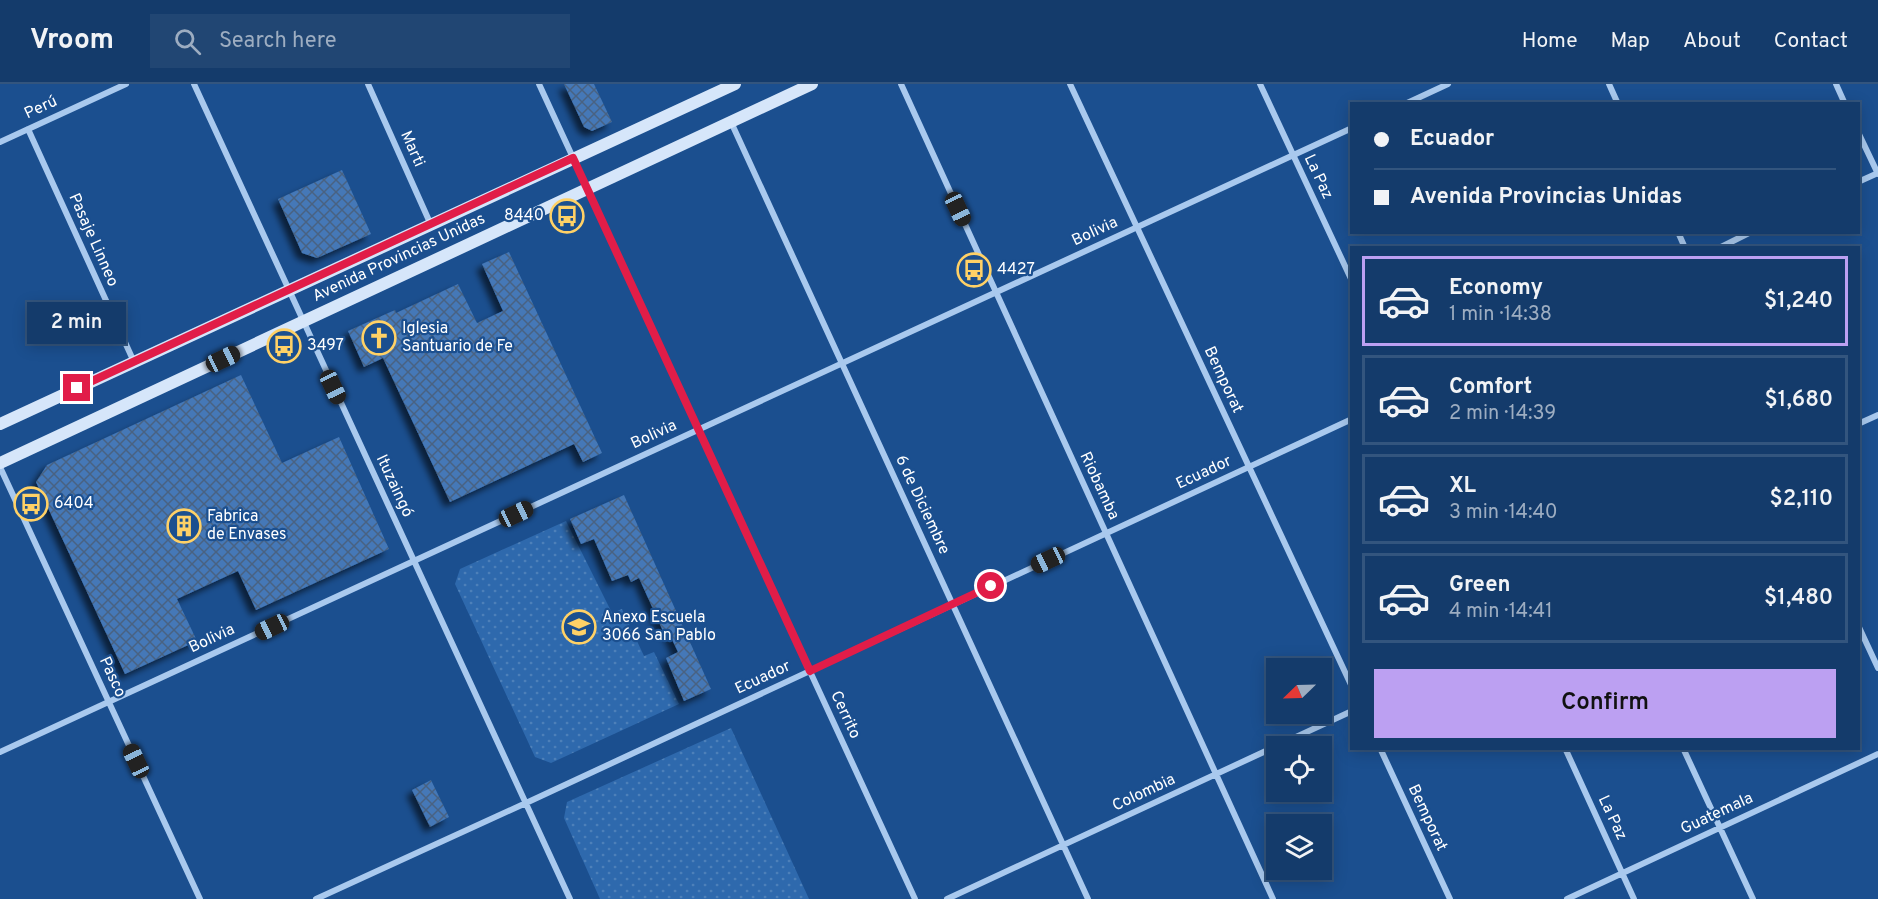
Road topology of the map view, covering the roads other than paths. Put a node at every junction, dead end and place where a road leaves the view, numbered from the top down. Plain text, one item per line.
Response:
1 (126, 84) edge
2 (194, 84) edge
3 (368, 84) edge
4 (539, 84) edge
5 (735, 84) edge
6 (812, 84) edge
7 (901, 84) edge
8 (1070, 84) edge
9 (1260, 84) edge
10 (1448, 84) edge
11 (1609, 84) edge
12 (1836, 84) edge
13 (1409, 102) edge
14 (1617, 102) edge
15 (1844, 102) edge
16 (731, 122) junction
17 (28, 129) junction
18 (1350, 129) edge
19 (1860, 136) edge
20 (0, 142) edge
21 (1293, 155) junction
22 (573, 158) junction
23 (1878, 174) edge
24 (1860, 181) edge
25 (587, 189) junction
26 (431, 225) junction
27 (1137, 227) junction
28 (1747, 234) edge
29 (1723, 246) edge
30 (1350, 277) edge
31 (289, 290) junction
32 (996, 292) junction
33 (303, 321) junction
34 (134, 362) junction
35 (842, 363) junction
36 (1878, 415) edge
37 (1350, 420) edge
38 (1860, 423) edge
39 (0, 424) edge
40 (698, 430) junction
41 (0, 465) edge
42 (1248, 466) junction
43 (1106, 533) junction
44 (414, 561) junction
45 (953, 604) junction
46 (1860, 629) edge
47 (1878, 668) edge
48 (810, 671) junction
49 (1350, 683) edge
50 (109, 702) junction
51 (1350, 712) edge
52 (1381, 750) edge
53 (1566, 750) edge
54 (1684, 750) edge
55 (0, 752) edge
56 (1878, 754) edge
57 (1216, 774) junction
58 (526, 803) junction
59 (1720, 828) junction
60 (1064, 845) junction
61 (1622, 873) junction
62 (200, 899) edge
63 (316, 899) edge
64 (570, 899) edge
65 (915, 899) edge
66 (947, 899) edge
67 (1088, 899) edge
68 (1273, 899) edge
69 (1450, 899) edge
70 (1567, 899) edge
71 (1634, 899) edge
72 (1753, 899) edge

1 - 17 street, Perú
2 - 31 street, Ituzaingó
3 - 26 street, Marti
4 - 22 street, Cerrito
5 - 22 main road, Avenida Provincias Unidas
6 - 16 main road, Avenida Provincias Unidas
7 - 32 street, Riobamba
8 - 27 street, Bemporat
9 - 21 street, La Paz
10 - 13 street
11 - 14 street
12 - 15 street
16 - 25 main road, Avenida Provincias Unidas
16 - 35 street, 6 de Diciembre
17 - 20 street, Perú
17 - 34 street, Pasaje Linneo
18 - 21 street, Bolivia
19 - 23 street
21 - 27 street, Bolivia
21 - 30 street, La Paz
22 - 25 street, Cerrito
22 - 26 main road, Avenida Provincias Unidas
23 - 24 street
25 - 33 main road, Avenida Provincias Unidas
25 - 40 street, Cerrito
26 - 31 main road, Avenida Provincias Unidas
27 - 32 street, Bolivia
27 - 42 street, Bemporat
28 - 29 street
31 - 33 street, Ituzaingó
31 - 34 main road, Avenida Provincias Unidas
32 - 35 street, Bolivia
32 - 43 street, Riobamba
33 - 41 main road, Avenida Provincias Unidas
33 - 44 street, Ituzaingó
34 - 39 main road, Avenida Provincias Unidas
35 - 40 street, Bolivia
35 - 45 street, 6 de Diciembre
36 - 38 street
37 - 42 street, Ecuador
40 - 44 street, Bolivia
40 - 48 street, Cerrito
41 - 50 street, Pasco
42 - 43 street, Ecuador
42 - 49 street, Bemporat
43 - 45 street, Ecuador
43 - 57 street, Riobamba
44 - 50 street, Bolivia
44 - 58 street, Ituzaingó
45 - 48 street, Ecuador
45 - 60 street, 6 de Diciembre
46 - 47 street
48 - 58 street, Ecuador
48 - 65 street, Cerrito
50 - 55 street, Bolivia
50 - 62 street, Pasco
51 - 57 street, Colombia
52 - 69 street, Bemporat
53 - 61 street, La Paz
54 - 59 street
56 - 59 street, Guatemala
57 - 60 street, Colombia
57 - 68 street, Riobamba
58 - 63 street, Ecuador
58 - 64 street, Ituzaingó
59 - 61 street, Guatemala
59 - 72 street
60 - 66 street, Colombia
60 - 67 street, 6 de Diciembre
61 - 70 street, Guatemala
61 - 71 street, La Paz

